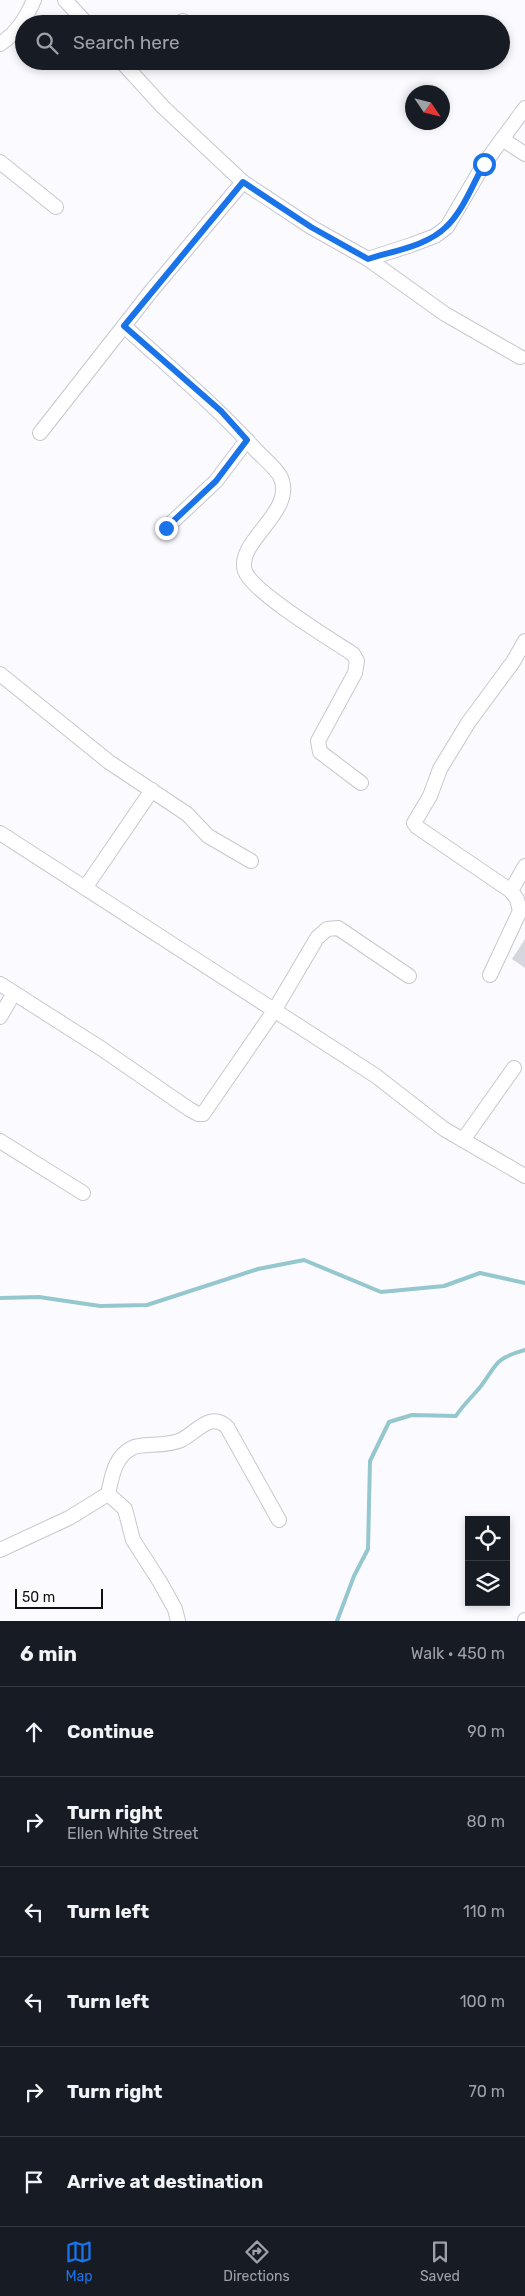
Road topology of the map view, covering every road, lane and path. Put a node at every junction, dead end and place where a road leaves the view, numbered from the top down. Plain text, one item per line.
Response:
1 (34, 0) edge
2 (65, 0) edge
3 (27, 15) edge
4 (78, 15) edge
5 (15, 32) edge
6 (0, 44) edge
7 (129, 70) edge
8 (525, 108) edge
9 (502, 139) junction
10 (525, 154) edge
11 (0, 162) edge
12 (243, 182) junction
13 (56, 207) dead end
14 (368, 259) junction
15 (124, 326) junction
16 (520, 357) dead end
17 (40, 433) dead end
18 (247, 440) junction
19 (166, 528) dead end
20 (525, 643) edge
21 (0, 674) edge
22 (361, 783) dead end
23 (152, 790) junction
24 (0, 832) edge
25 (252, 861) dead end
26 (525, 866) edge
27 (86, 888) junction
28 (511, 891) junction
29 (490, 975) dead end
30 (409, 976) dead end
31 (0, 984) edge
32 (14, 993) junction
33 (274, 1011) junction
34 (0, 1017) edge
35 (514, 1068) dead end
36 (464, 1140) junction
37 (0, 1142) edge
38 (525, 1176) edge
39 (83, 1193) dead end
40 (108, 1494) junction
41 (279, 1520) dead end
42 (0, 1550) edge
43 (178, 1621) edge

1 - 3 street
2 - 4 street
5 - 6 street
7 - 12 street
8 - 9 street
9 - 10 street
9 - 14 street
11 - 13 street
12 - 14 street
12 - 15 street
14 - 16 street
15 - 17 street
15 - 18 street
18 - 19 street
18 - 22 street
20 - 28 street
21 - 23 street
23 - 25 street
23 - 27 street
24 - 27 street
26 - 28 street
27 - 33 street
28 - 29 street
30 - 33 street
31 - 32 street
32 - 33 street
32 - 34 street
33 - 36 street
35 - 36 street
36 - 38 street
37 - 39 street
40 - 41 street
40 - 42 street
40 - 43 street

